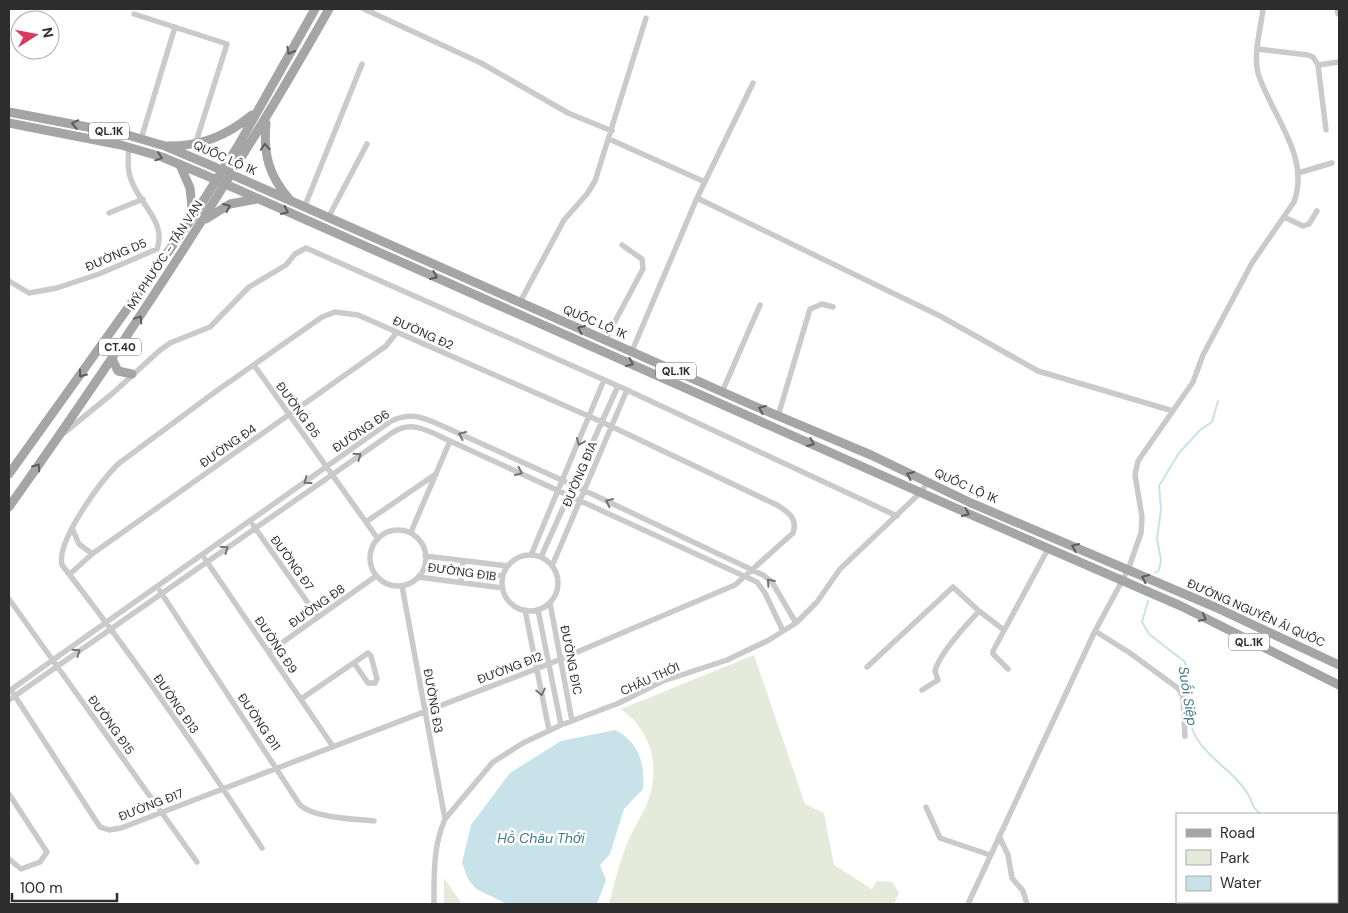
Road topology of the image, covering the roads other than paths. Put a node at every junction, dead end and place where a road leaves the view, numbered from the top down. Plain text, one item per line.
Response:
1 (315, 9) edge
2 (329, 9) edge
3 (364, 9) edge
4 (1263, 9) edge
5 (134, 14) dead end
6 (646, 18) dead end
7 (175, 27) junction
8 (1258, 49) junction
9 (1339, 62) edge
10 (362, 64) dead end
11 (1318, 65) junction
12 (753, 83) dead end
13 (256, 111) junction
14 (9, 112) edge
15 (266, 119) junction
16 (9, 123) edge
17 (1326, 130) dead end
18 (612, 131) junction
19 (141, 139) junction
20 (609, 139) junction
21 (367, 144) dead end
22 (195, 145) junction
23 (165, 146) junction
24 (128, 148) junction
25 (1332, 163) dead end
26 (180, 165) junction
27 (222, 170) junction
28 (1298, 173) junction
29 (232, 175) junction
30 (216, 180) junction
31 (705, 182) junction
32 (226, 184) junction
33 (697, 198) junction
34 (142, 199) junction
35 (257, 199) junction
36 (292, 202) junction
37 (304, 208) junction
38 (1317, 211) dead end
39 (109, 213) dead end
40 (193, 217) junction
41 (1284, 217) junction
42 (328, 218) junction
43 (201, 222) junction
44 (622, 245) dead end
45 (157, 249) junction
46 (159, 264) junction
47 (9, 281) edge
48 (520, 302) junction
49 (760, 306) dead end
50 (833, 307) dead end
51 (396, 332) junction
52 (605, 340) junction
53 (632, 351) junction
54 (112, 359) junction
55 (254, 365) junction
56 (132, 374) junction
57 (604, 380) junction
58 (618, 386) junction
59 (627, 390) junction
60 (722, 392) junction
61 (1173, 410) junction
62 (290, 415) junction
63 (778, 416) junction
64 (590, 417) junction
65 (602, 422) junction
66 (438, 424) junction
67 (612, 426) junction
68 (379, 429) junction
69 (433, 433) junction
70 (385, 437) junction
71 (56, 440) junction
72 (450, 440) junction
73 (490, 447) junction
74 (485, 457) junction
75 (326, 467) junction
76 (9, 474) edge
77 (332, 474) junction
78 (436, 474) junction
79 (563, 480) junction
80 (927, 482) junction
81 (574, 485) junction
82 (585, 490) junction
83 (559, 491) junction
84 (922, 492) junction
85 (569, 496) junction
86 (282, 499) junction
87 (580, 501) junction
88 (286, 506) junction
89 (9, 507) edge
90 (637, 515) junction
91 (897, 516) junction
92 (250, 522) junction
93 (366, 522) junction
94 (633, 524) junction
95 (72, 528) junction
96 (255, 528) junction
97 (411, 532) junction
98 (378, 539) junction
99 (696, 542) junction
100 (1048, 549) junction
101 (692, 552) junction
102 (92, 554) junction
103 (203, 555) junction
104 (531, 555) junction
105 (425, 556) junction
106 (541, 557) junction
107 (207, 561) junction
108 (462, 561) junction
109 (508, 566) junction
110 (552, 566) junction
111 (424, 568) junction
112 (752, 570) junction
113 (1128, 570) junction
114 (462, 572) junction
115 (70, 574) junction
116 (376, 576) junction
117 (503, 576) junction
118 (746, 576) junction
119 (418, 577) junction
120 (1122, 581) junction
121 (461, 582) junction
122 (402, 586) junction
123 (1162, 586) joint
124 (157, 587) junction
125 (503, 588) junction
126 (161, 594) junction
127 (1159, 597) joint
128 (9, 599) edge
129 (550, 603) junction
130 (525, 610) junction
131 (538, 610) junction
132 (980, 611) junction
133 (318, 617) junction
134 (107, 622) junction
135 (796, 623) junction
136 (112, 628) junction
137 (1004, 630) junction
138 (783, 631) junction
139 (1095, 631) junction
140 (268, 652) junction
141 (560, 659) junction
142 (52, 660) junction
143 (354, 663) junction
144 (549, 664) junction
145 (1339, 665) edge
146 (57, 666) junction
147 (868, 667) dead end
148 (1008, 668) dead end
149 (537, 669) junction
150 (1339, 685) edge
151 (10, 690) edge
152 (922, 690) dead end
153 (15, 696) junction
154 (301, 699) junction
155 (9, 700) edge
156 (425, 710) junction
157 (572, 721) junction
158 (561, 725) junction
159 (549, 730) junction
160 (1185, 736) dead end
161 (332, 746) junction
162 (276, 767) junction
163 (223, 788) junction
164 (9, 794) edge
165 (926, 807) dead end
166 (160, 811) junction
167 (445, 819) junction
168 (374, 821) dead end
169 (998, 836) junction
170 (262, 848) dead end
171 (990, 855) junction
172 (9, 859) edge
173 (197, 862) dead end
174 (434, 904) edge
175 (968, 904) edge
176 (1027, 904) edge

1 -> 13 main road, MỸ PHƯỚC - TÂN VẠN
2 - 15 main road, MỸ PHƯỚC - TÂN VẠN
3 - 18 street
4 - 8 street
5 - 7 street
6 - 18 street
7 - 19 street
7 - 22 street
8 - 11 street
8 - 28 street
9 - 11 street
10 - 37 street
11 - 17 street
12 - 31 street
13 - 22 main road
13 - 27 main road, MỸ PHƯỚC - TÂN VẠN
19 -> 14 main road, QUỐC LỘ 1K / QL.1K
15 - 29 main road, MỸ PHƯỚC - TÂN VẠN
36 -> 15 main road
16 - 24 main road, QUỐC LỘ 1K / QL.1K
18 - 20 street
19 - 23 main road, QUỐC LỘ 1K / QL.1K
20 - 31 street
20 - 48 street
21 - 42 street
22 - 23 main road
23 - 27 main road, QUỐC LỘ 1K / QL.1K
24 -> 26 main road, QUỐC LỘ 1K / QL.1K
24 - 34 street, ĐƯỜNG D5
25 - 28 street
26 - 30 main road, QUỐC LỘ 1K / QL.1K
26 - 40 main road
27 - 29 main road, QUỐC LỘ 1K / QL.1K
27 - 30 main road, MỸ PHƯỚC - TÂN VẠN
28 - 41 street
29 - 32 main road, MỸ PHƯỚC - TÂN VẠN
29 - 36 main road, QUỐC LỘ 1K / QL.1K
30 - 32 main road, QUỐC LỘ 1K / QL.1K
30 - 40 main road, MỸ PHƯỚC - TÂN VẠN / CT.40
31 - 33 street
32 - 35 main road, QUỐC LỘ 1K / QL.1K
32 - 43 main road, MỸ PHƯỚC - TÂN VẠN / CT.40
33 - 53 street
33 - 61 street
34 - 39 street
34 - 45 street, ĐƯỜNG D5
43 -> 35 main road
35 -> 84 main road, QUỐC LỘ 1K / QL.1K
36 - 37 main road, QUỐC LỘ 1K / QL.1K
37 - 42 main road, QUỐC LỘ 1K / QL.1K
38 - 41 street
40 - 46 main road, MỸ PHƯỚC - TÂN VẠN / CT.40
41 - 61 street
42 - 48 main road, QUỐC LỘ 1K / QL.1K
54 -> 43 main road, MỸ PHƯỚC - TÂN VẠN / CT.40
44 - 52 street
45 - 46 street
45 - 47 street, ĐƯỜNG D5
46 -> 76 main road, MỸ PHƯỚC - TÂN VẠN / CT.40
52 -> 48 main road, QUỐC LỘ 1K / QL.1K
49 - 60 street
50 - 63 street
51 - 55 street, ĐƯỜNG Đ2
51 - 62 street, ĐƯỜNG Đ4
51 - 64 street, ĐƯỜNG Đ2
52 - 53 main road, QUỐC LỘ 1K / QL.1K
53 - 60 main road, QUỐC LỘ 1K / QL.1K
54 - 56 main road
54 - 71 main road, MỸ PHƯỚC - TÂN VẠN / CT.40
55 - 62 street, ĐƯỜNG Đ5
55 - 95 street, ĐƯỜNG Đ2
56 - 57 street
56 - 71 street
57 - 58 street
57 - 64 street, ĐƯỜNG Đ1A
58 - 59 street
58 - 65 street, ĐƯỜNG Đ1A
59 - 67 street, ĐƯỜNG Đ1A
59 - 91 street
63 -> 60 main road, QUỐC LỘ 1K / QL.1K
61 - 113 street
62 - 75 street, ĐƯỜNG Đ5
62 - 102 street, ĐƯỜNG Đ4
80 -> 63 main road, QUỐC LỘ 1K / QL.1K
64 - 65 street, ĐƯỜNG Đ2
64 -> 79 street, ĐƯỜNG Đ1A
65 - 67 street, ĐƯỜNG Đ2
65 - 81 street, ĐƯỜNG Đ1A
66 - 68 street, ĐƯỜNG Đ6
66 - 69 street
73 -> 66 street, ĐƯỜNG Đ6
67 - 82 street, ĐƯỜNG Đ1A
67 - 112 street, ĐƯỜNG Đ2
68 - 70 street
68 - 75 street, ĐƯỜNG Đ6
69 - 70 street, ĐƯỜNG Đ6
69 - 72 street, ĐƯỜNG Đ6
77 -> 70 street, ĐƯỜNG Đ6
89 -> 71 main road, MỸ PHƯỚC - TÂN VẠN / CT.40
72 - 74 street, ĐƯỜNG Đ6
72 - 78 street
73 - 74 street
73 - 79 street, ĐƯỜNG Đ6
74 -> 83 street, ĐƯỜNG Đ6
75 - 77 street, ĐƯỜNG Đ5
75 -> 86 street, ĐƯỜNG Đ6
77 - 88 street, ĐƯỜNG Đ6
77 - 93 street, ĐƯỜNG Đ5
78 - 93 street
78 - 97 street
79 - 81 street, ĐƯỜNG Đ6
79 - 83 street, ĐƯỜNG Đ1A
80 - 84 street, CHÂU THỚI
113 -> 80 main road, QUỐC LỘ 1K / QL.1K
81 - 82 street, ĐƯỜNG Đ6
81 - 85 street, ĐƯỜNG Đ1A
82 - 87 street, ĐƯỜNG Đ1A
90 -> 82 street, ĐƯỜNG Đ6
83 - 85 street, ĐƯỜNG Đ6
83 - 104 street, ĐƯỜNG Đ1A
84 - 91 street, CHÂU THỚI
84 -> 100 main road, QUỐC LỘ 1K / QL.1K
85 - 87 street, ĐƯỜNG Đ6
85 - 106 street, ĐƯỜNG Đ1A
86 - 88 street
86 - 92 street, ĐƯỜNG Đ6
87 - 94 street, ĐƯỜNG Đ6
87 - 110 street, ĐƯỜNG Đ1A
88 - 96 street, ĐƯỜNG Đ6
90 - 94 street
90 - 99 street, ĐƯỜNG Đ6
91 - 135 street, CHÂU THỚI
92 - 96 street, ĐƯỜNG Đ7
92 - 103 street, ĐƯỜNG Đ6
93 - 98 street, ĐƯỜNG Đ5
94 - 101 street, ĐƯỜNG Đ6
95 - 102 street
95 - 115 street, ĐƯỜNG Đ2
107 -> 96 street, ĐƯỜNG Đ6
96 - 133 street, ĐƯỜNG Đ7
97 - 98 street
97 - 105 street
98 - 116 street
99 - 101 street
99 - 112 street, ĐƯỜNG Đ6
100 - 120 main road, QUỐC LỘ 1K / QL.1K
100 - 137 street
101 - 118 street, ĐƯỜNG Đ6
102 - 115 street, ĐƯỜNG Đ4
103 - 107 street, ĐƯỜNG Đ9
103 - 124 street, ĐƯỜNG Đ6
104 - 106 street
104 - 109 street
105 - 108 street, ĐƯỜNG Đ1B
105 - 111 street
106 - 110 street
107 - 126 street, ĐƯỜNG Đ6
107 - 140 street, ĐƯỜNG Đ9
108 - 109 street, ĐƯỜNG Đ1B
108 - 114 street
109 - 117 street
110 - 129 street
111 - 114 street, ĐƯỜNG Đ1B
111 - 119 street
112 - 118 street, ĐƯỜNG Đ12
135 -> 112 street, ĐƯỜNG Đ6
113 - 120 street
123 -> 113 main road, QUỐC LỘ 1K / QL.1K
114 - 117 street, ĐƯỜNG Đ1B
114 - 121 street
115 - 134 street, ĐƯỜNG Đ13
116 - 122 street
116 - 133 street, ĐƯỜNG Đ8
117 - 125 street
118 - 138 street, ĐƯỜNG Đ6
118 - 141 street, ĐƯỜNG Đ12
119 - 121 street, ĐƯỜNG Đ1B
119 - 122 street
120 - 127 main road, QUỐC LỘ 1K / QL.1K
120 - 139 street
121 - 125 street, ĐƯỜNG Đ1B
122 - 156 street, ĐƯỜNG Đ3
123 - 145 main road, ĐƯỜNG NGUYỄN ÁI QUỐC / QL.1K
124 - 126 street, ĐƯỜNG Đ11
124 - 134 street, ĐƯỜNG Đ6
125 - 130 street
126 - 136 street, ĐƯỜNG Đ6
126 - 162 street, ĐƯỜNG Đ11
127 -> 150 main road, ĐƯỜNG NGUYỄN ÁI QUỐC / QL.1K
128 - 142 street, ĐƯỜNG Đ15
129 - 131 street
129 - 141 street, ĐƯỜNG Đ1C
130 - 131 street
130 - 149 street
131 - 144 street, ĐƯỜNG Đ1C
132 - 137 street
132 - 147 street
132 - 152 street
133 - 140 street, ĐƯỜNG Đ8
134 - 136 street, ĐƯỜNG Đ13
134 - 142 street, ĐƯỜNG Đ6
135 - 138 street, CHÂU THỚI
146 -> 136 street, ĐƯỜNG Đ6
136 - 163 street, ĐƯỜNG Đ13
137 - 148 street
138 - 157 street, CHÂU THỚI
139 - 160 street
139 - 169 street
140 - 154 street, ĐƯỜNG Đ9
141 - 144 street, ĐƯỜNG Đ12
141 - 157 street, ĐƯỜNG Đ1C
142 - 146 street, ĐƯỜNG Đ15
142 - 151 street, ĐƯỜNG Đ6
143 - 143 street
143 - 154 street
144 - 149 street, ĐƯỜNG Đ12
144 - 158 street, ĐƯỜNG Đ1C
146 - 153 street, ĐƯỜNG Đ6
146 - 166 street, ĐƯỜNG Đ15
149 - 156 street, ĐƯỜNG Đ12
149 -> 159 street
151 - 153 street, ĐƯỜNG Đ17
153 - 155 street, ĐƯỜNG Đ6
153 - 166 street, ĐƯỜNG Đ17
154 - 161 street, ĐƯỜNG Đ9
156 - 161 street, ĐƯỜNG Đ12
156 - 167 street, ĐƯỜNG Đ3
157 - 158 street, CHÂU THỚI
158 - 159 street, CHÂU THỚI
159 - 167 street, CHÂU THỚI
161 - 162 street, ĐƯỜNG Đ12
162 - 163 street, ĐƯỜNG Đ17
162 - 168 street, ĐƯỜNG Đ11
163 - 166 street, ĐƯỜNG Đ17
163 - 170 street, ĐƯỜNG Đ13
164 - 172 street
165 - 171 street
166 - 173 street, ĐƯỜNG Đ15
167 - 174 street, CHÂU THỚI
169 - 171 street
169 - 176 street
171 - 175 street

